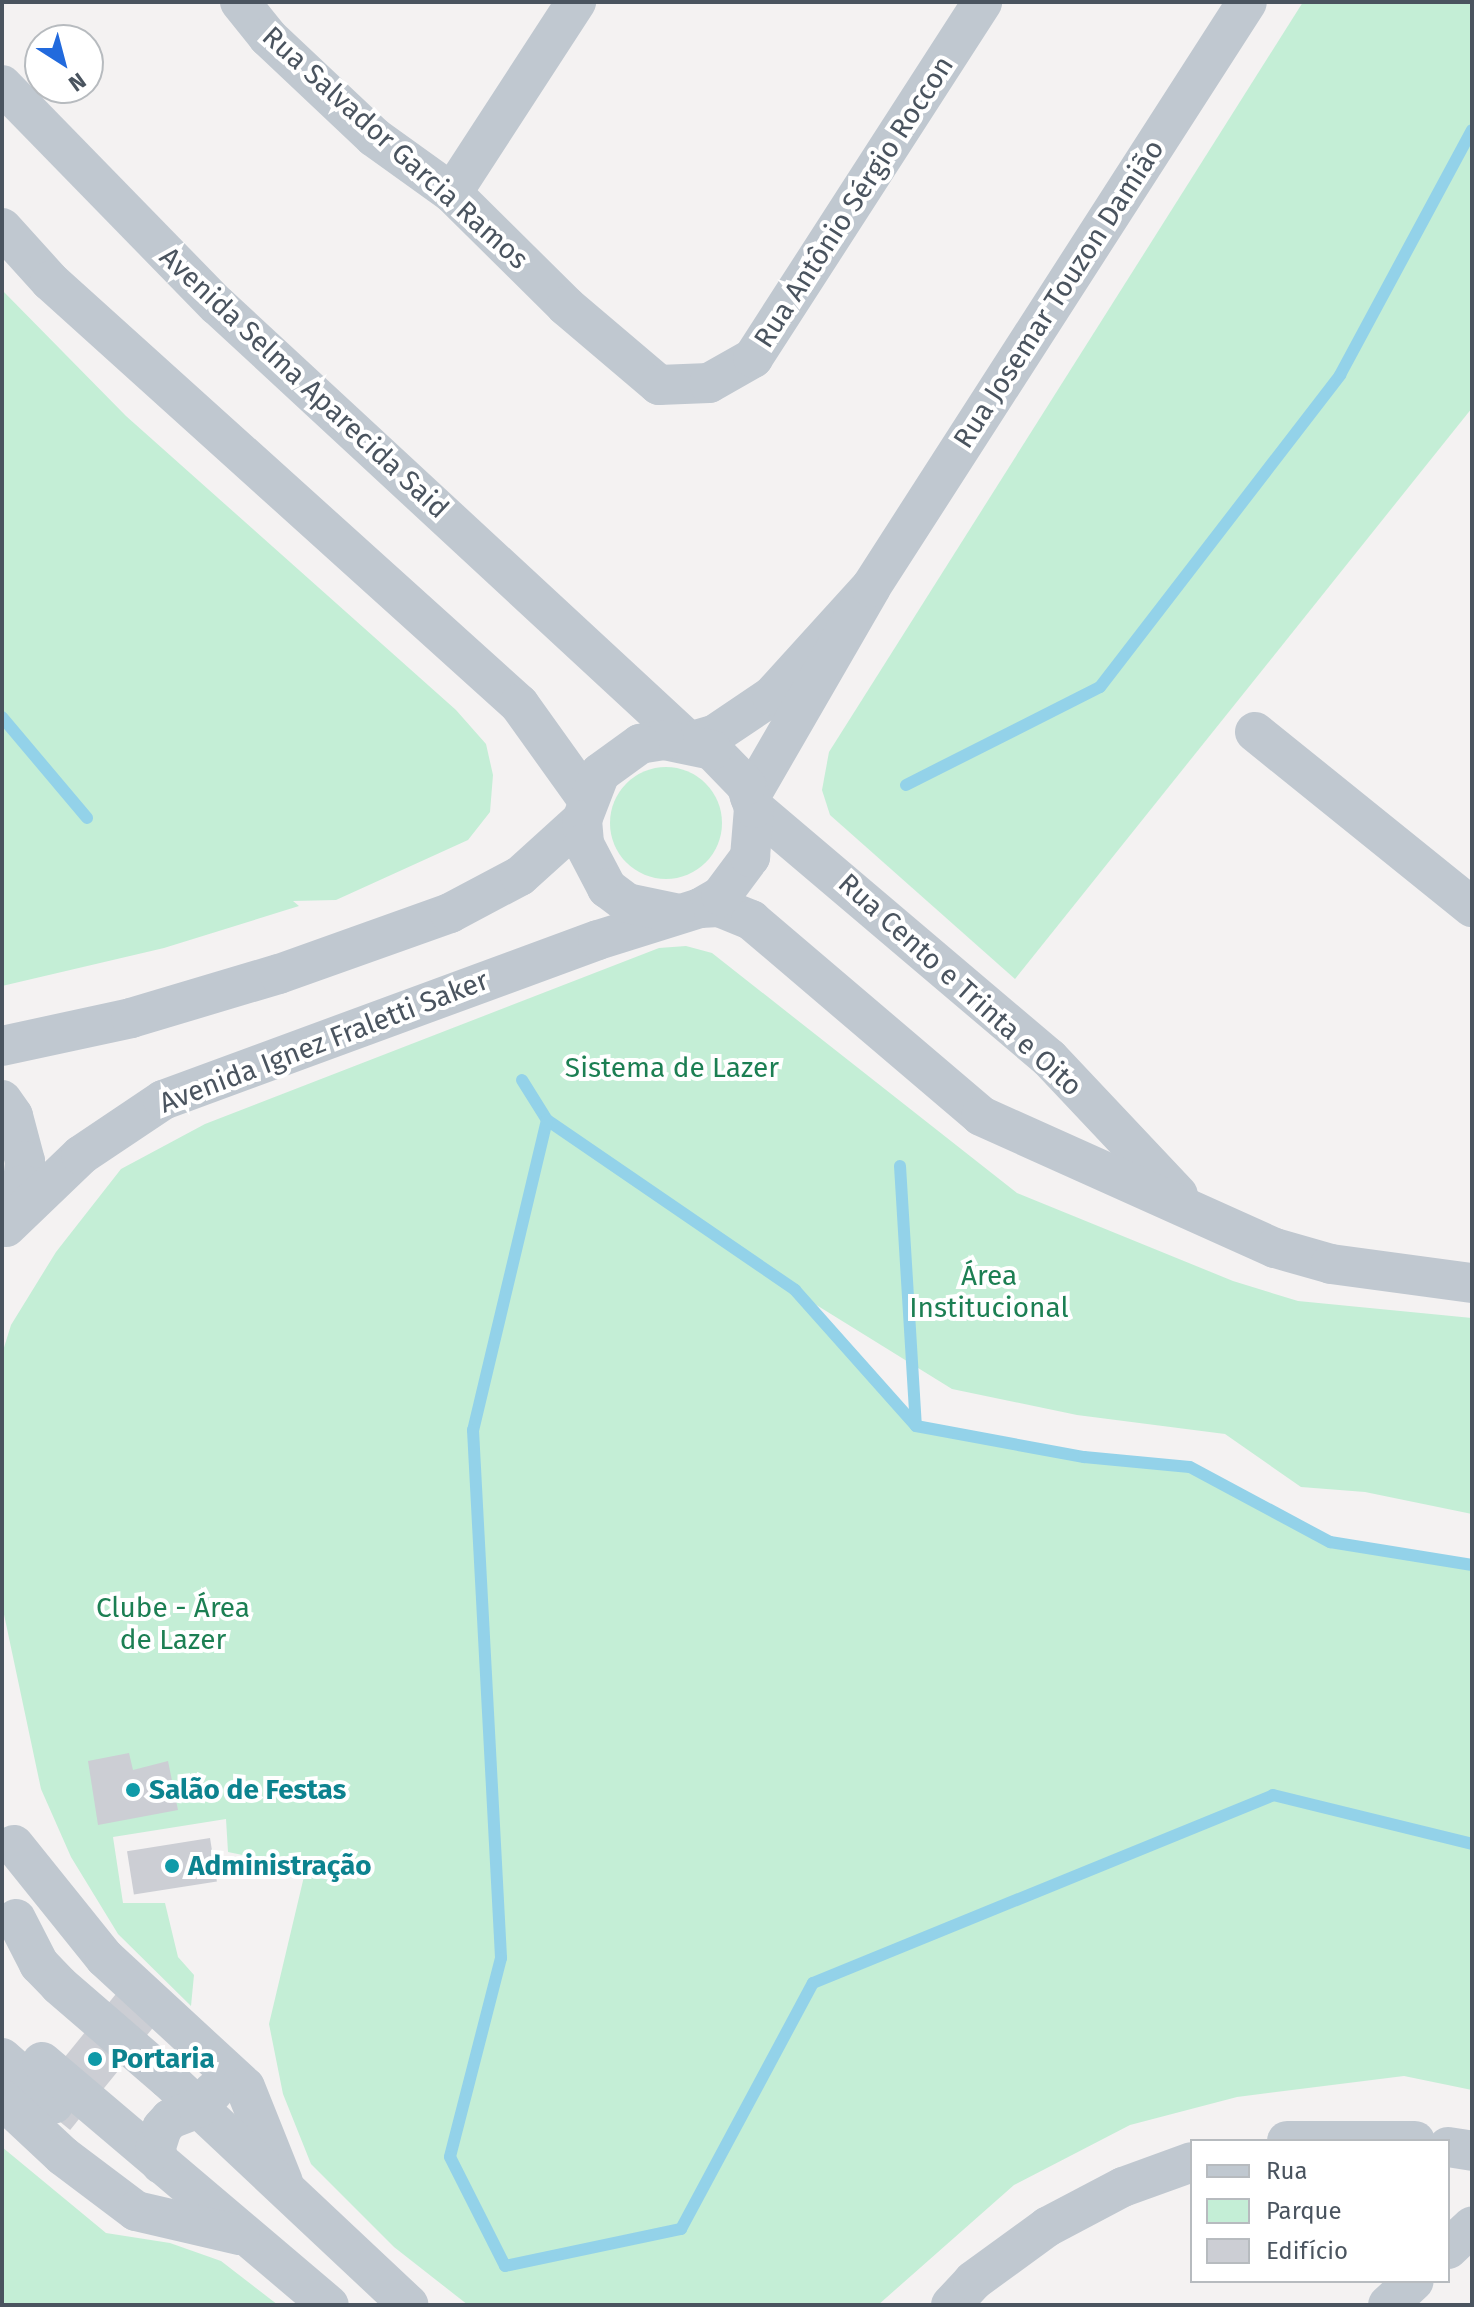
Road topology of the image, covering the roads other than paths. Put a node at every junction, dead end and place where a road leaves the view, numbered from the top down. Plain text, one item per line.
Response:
1 (240, 2) edge
2 (576, 2) edge
3 (982, 2) edge
4 (1247, 2) edge
5 (2, 85) edge
6 (452, 193) junction
7 (2, 228) edge
8 (709, 383) joint
9 (871, 587) junction
10 (615, 672) junction
11 (1255, 732) dead end
12 (689, 742) junction
13 (618, 756) junction
14 (752, 802) junction
15 (584, 810) junction
16 (1472, 907) edge
17 (688, 910) junction
18 (2, 1046) edge
19 (2, 1100) edge
20 (1189, 1207) junction
21 (4, 1229) edge
22 (1472, 1283) edge
23 (5, 1830) edge
24 (14, 1916) edge
25 (2, 2058) edge
26 (42, 2062) dead end
27 (221, 2090) junction
28 (2, 2099) edge
29 (1450, 2147) edge
30 (1472, 2151) edge
31 (243, 2152) junction
32 (1190, 2163) edge
33 (161, 2164) junction
34 (199, 2197) junction
35 (289, 2197) junction
36 (1472, 2227) edge
37 (247, 2237) junction
38 (1450, 2247) edge
39 (1383, 2283) edge
40 (1412, 2283) edge
41 (329, 2305) edge
42 (409, 2305) edge
43 (951, 2305) edge
44 (1372, 2305) edge
45 (1388, 2305) edge

1 - 6 street, Rua Salvador Garcia Ramos
2 - 6 street
3 - 8 street, Rua Antônio Sérgio Roccon
4 - 9 street, Rua Josemar Touzon Damião
5 - 10 street, Avenida Selma Aparecida Said
6 - 8 street, Rua Salvador Garcia Ramos
7 - 15 street
9 - 12 street, Rua Josemar Touzon Damião
9 - 14 street, Rua Josemar Touzon Damião
10 - 12 street, Avenida Selma Aparecida Said
10 - 13 street, Avenida Selma Aparecida Said
11 - 16 street
12 - 13 street
12 - 14 street
13 - 15 street
14 - 17 street
14 - 20 street, Rua Cento e Trinta e Oito
15 - 17 street
15 - 18 street
17 - 20 street
17 - 21 street, Avenida Ignez Fraletti Saker
19 - 21 street, Avenida Ignez Fraletti Saker
20 - 22 street
23 - 24 street
23 - 27 street
24 - 27 street
25 - 37 street
26 - 33 street
27 - 31 street
27 - 33 street
27 - 35 street
28 - 37 street
29 - 30 street
31 - 34 street
31 - 35 street
32 - 43 street
33 - 34 street
34 - 37 street
35 - 42 street
36 - 38 street
37 - 41 street
39 - 44 street
40 - 45 street

